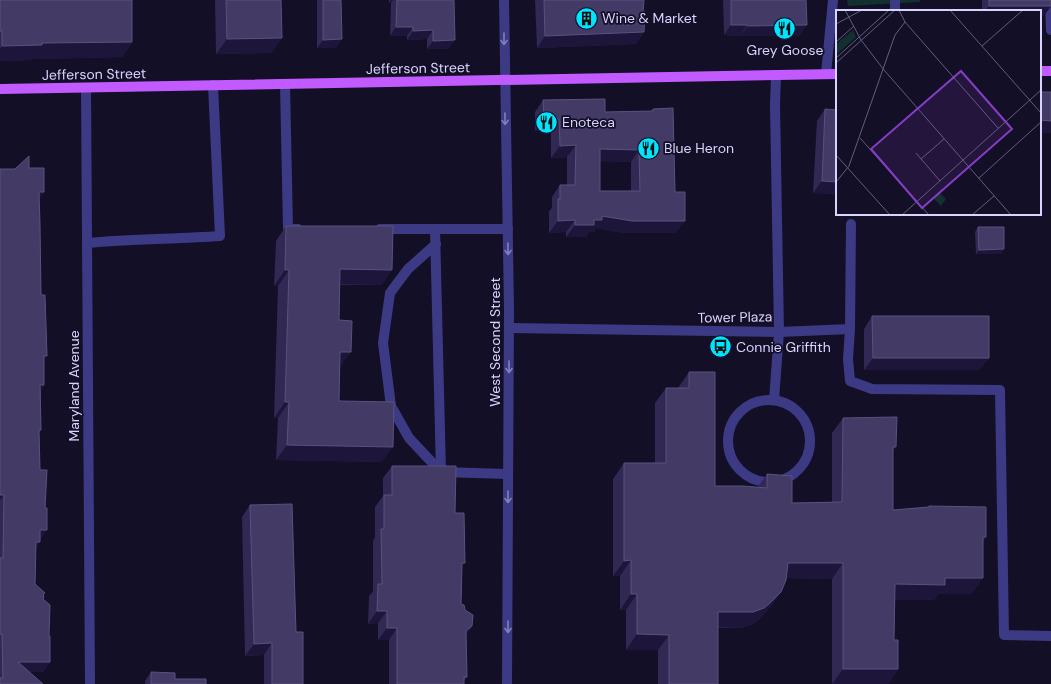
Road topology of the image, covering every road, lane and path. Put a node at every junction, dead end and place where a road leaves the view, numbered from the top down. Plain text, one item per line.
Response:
1 (504, 0) edge
2 (833, 0) edge
3 (1050, 0) edge
4 (1051, 30) edge
5 (826, 74) junction
6 (836, 74) edge
7 (776, 75) junction
8 (504, 80) junction
9 (285, 84) junction
10 (213, 85) junction
11 (86, 88) junction
12 (0, 90) edge
13 (852, 224) dead end
14 (311, 229) edge
15 (373, 229) edge
16 (435, 229) junction
17 (508, 229) junction
18 (87, 243) junction
19 (436, 244) junction
20 (509, 328) junction
21 (850, 329) junction
22 (779, 332) junction
23 (774, 400) junction
24 (441, 472) junction
25 (508, 474) junction
26 (1051, 636) edge
27 (90, 684) edge
28 (507, 684) edge

1 -> 8 street, West Second Street
2 - 5 street
3 - 4 street
5 - 6 main road, Jefferson Street
5 - 7 main road, Jefferson Street
7 - 8 main road, Jefferson Street
7 - 22 street, Tower Plaza
8 - 9 main road, Jefferson Street
8 -> 17 street, West Second Street
9 - 10 main road, Jefferson Street
9 - 14 street
10 - 11 main road, Jefferson Street
10 - 18 street
11 - 12 main road, Jefferson Street
11 - 18 street, Maryland Avenue
13 - 21 street
15 - 16 street
16 - 17 street
16 - 19 street
17 -> 20 street, West Second Street
18 - 27 street, Maryland Avenue
19 - 24 street
19 - 24 street
20 - 22 street, Tower Plaza
20 -> 25 street, West Second Street
21 - 22 street
21 - 26 street
22 - 23 street
23 - 23 street
24 - 25 street
25 -> 28 street, West Second Street

